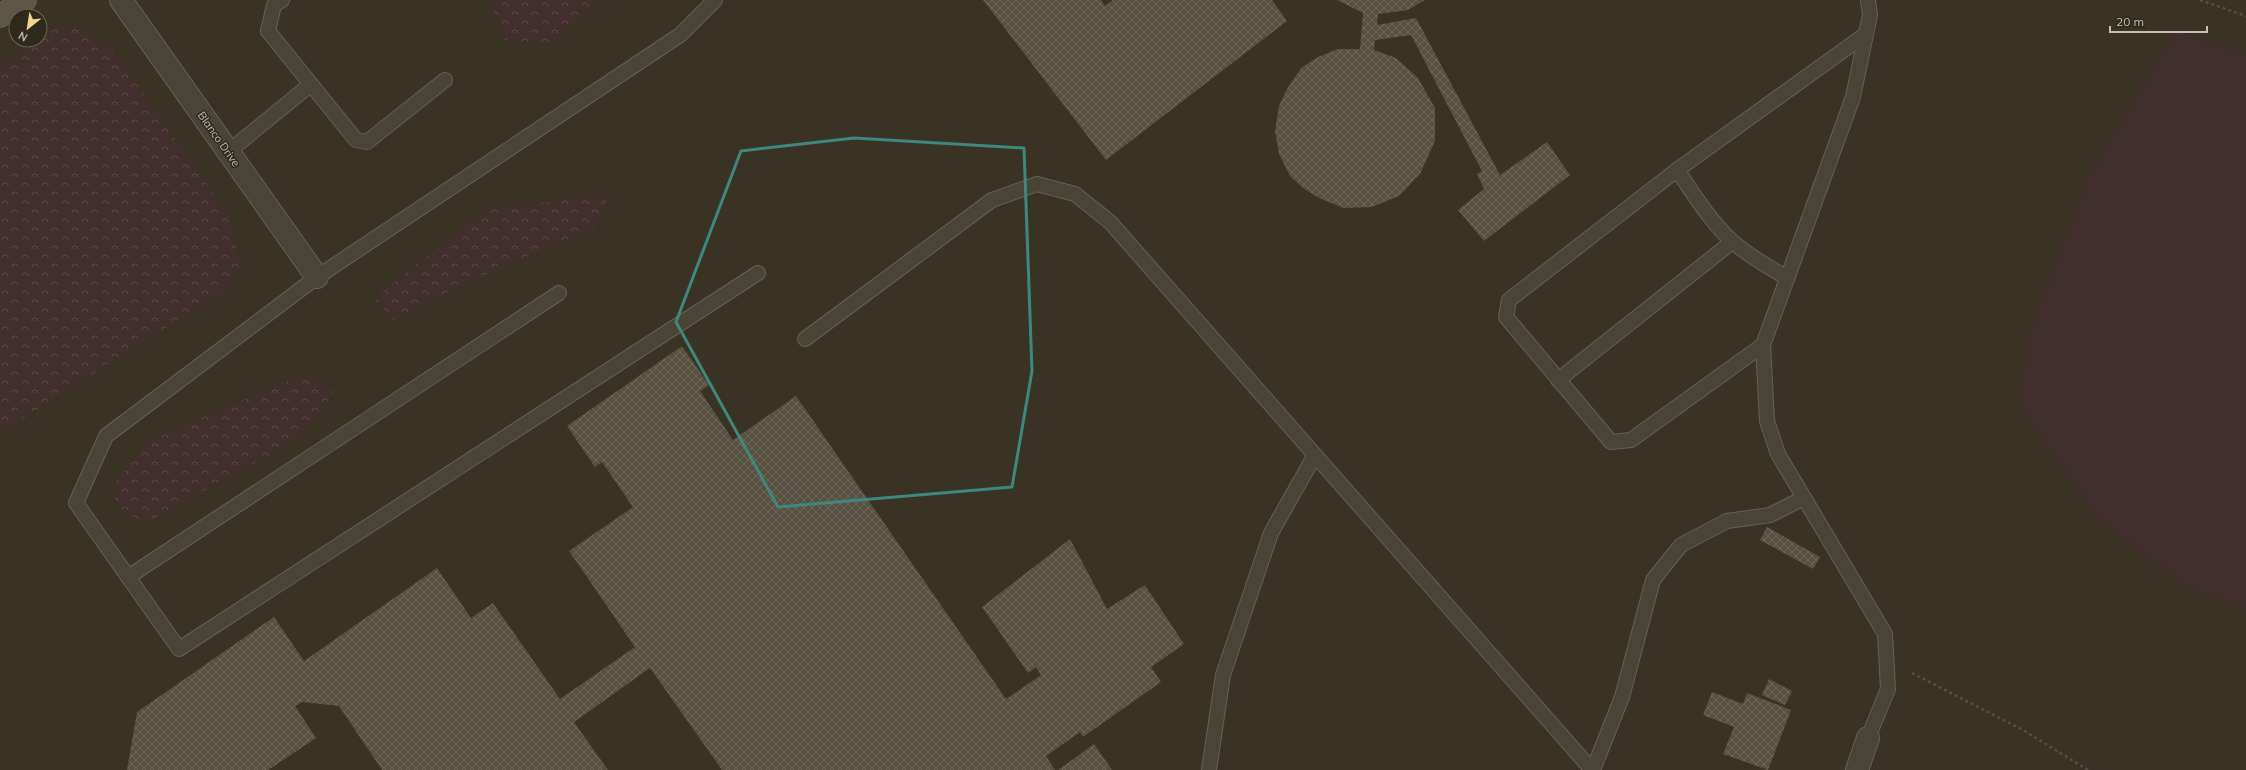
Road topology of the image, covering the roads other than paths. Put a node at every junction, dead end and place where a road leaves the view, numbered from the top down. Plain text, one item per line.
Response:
1 (25, 0) edge
2 (121, 0) edge
3 (282, 0) edge
4 (715, 0) edge
5 (1868, 0) edge
6 (0, 16) edge
7 (1866, 34) junction
8 (445, 80) dead end
9 (310, 85) junction
10 (228, 152) junction
11 (1677, 170) junction
12 (1732, 242) junction
13 (758, 273) dead end
14 (316, 277) junction
15 (1787, 278) junction
16 (558, 293) dead end
17 (805, 339) dead end
18 (1763, 345) junction
19 (1558, 380) junction
20 (1315, 455) junction
21 (1804, 498) junction
22 (128, 577) junction
23 (1868, 738) joint
24 (1209, 770) edge
25 (1592, 770) edge
26 (1857, 770) edge

1 - 6 main road
2 - 10 street, Blanco Drive
3 - 9 lane
4 - 14 lane
5 - 7 lane
7 - 11 lane
7 - 15 lane
8 - 9 lane
9 - 10 lane
10 - 14 street, Blanco Drive
11 - 12 lane
11 - 19 lane
12 - 15 lane
12 - 19 lane
13 - 22 lane
14 - 22 lane
15 - 18 lane
16 - 22 lane
17 - 20 lane
18 - 19 lane
18 - 21 lane
20 - 24 lane
20 - 25 lane
21 - 23 lane
21 - 25 lane
23 - 26 street

